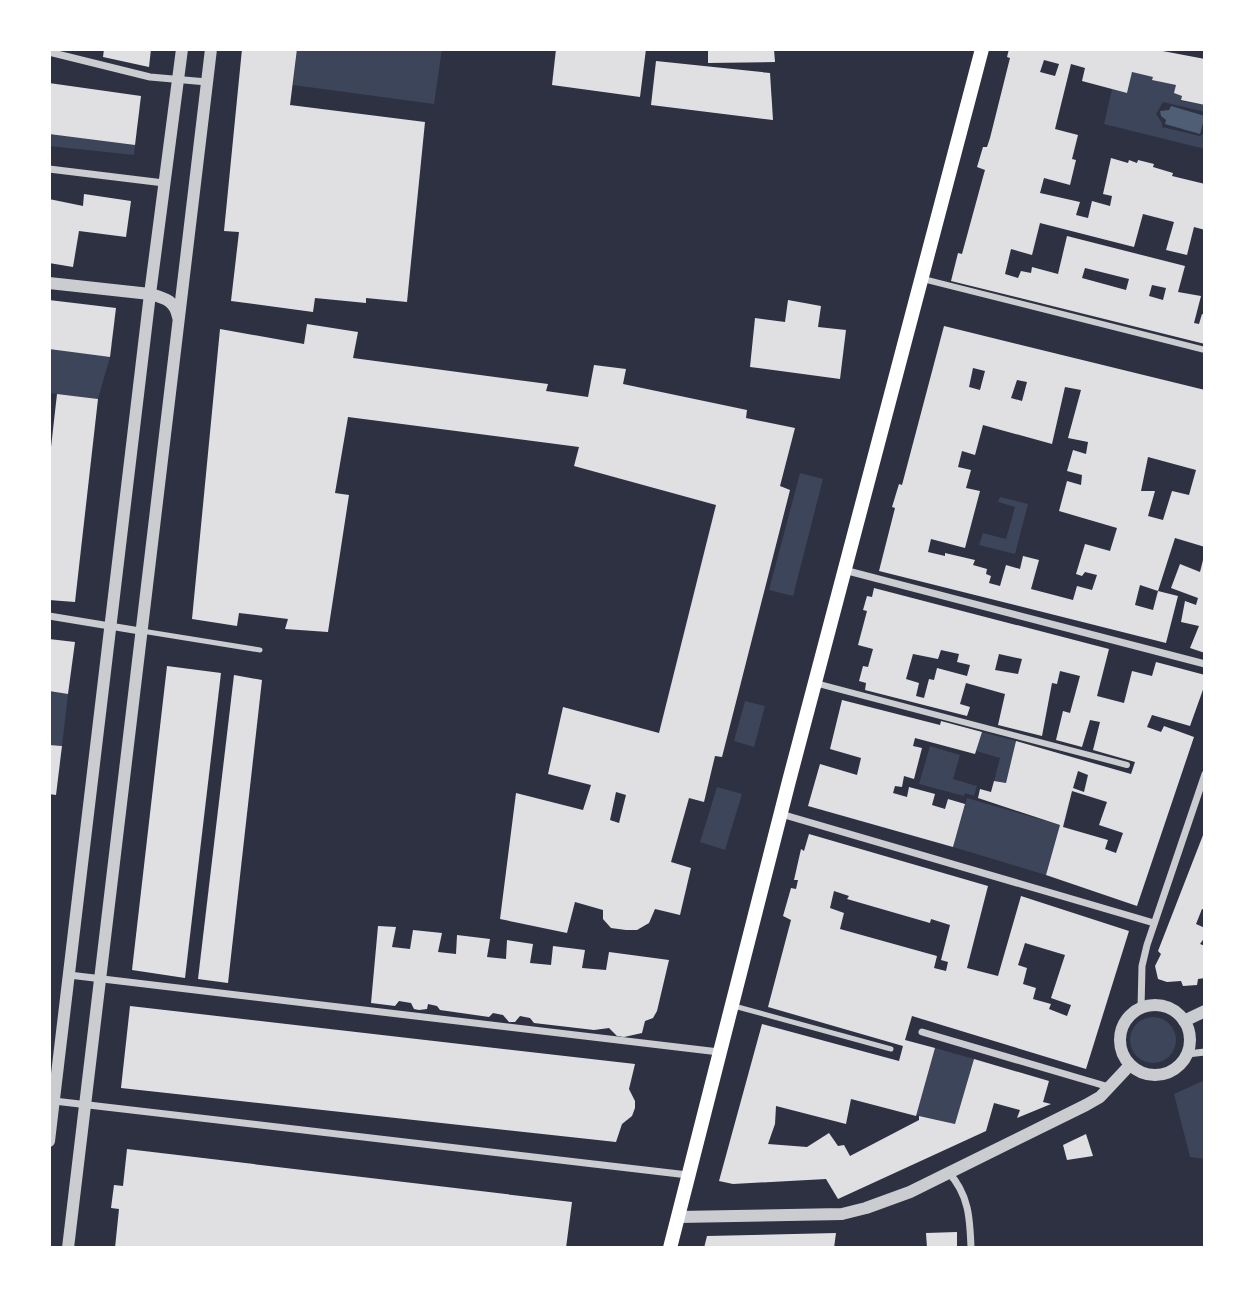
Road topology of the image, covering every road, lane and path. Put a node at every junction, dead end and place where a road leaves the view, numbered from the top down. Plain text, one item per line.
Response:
1 (182, 49) edge
2 (211, 49) edge
3 (982, 49) edge
4 (49, 52) edge
5 (178, 81) junction
6 (207, 82) junction
7 (49, 169) edge
8 (164, 183) junction
9 (921, 278) junction
10 (49, 283) edge
11 (150, 294) junction
12 (178, 324) junction
13 (1205, 350) edge
14 (844, 570) junction
15 (49, 616) edge
16 (111, 626) junction
17 (140, 631) junction
18 (260, 650) dead end
19 (1205, 664) edge
20 (815, 683) junction
21 (1127, 765) dead end
22 (1205, 774) edge
23 (780, 814) junction
24 (1154, 923) junction
25 (69, 975) junction
26 (101, 979) junction
27 (731, 1005) junction
28 (1141, 1008) junction
29 (1205, 1011) edge
30 (1184, 1021) junction
31 (922, 1032) dead end
32 (891, 1049) dead end
33 (719, 1052) junction
34 (1205, 1052) edge
35 (1187, 1054) junction
36 (1130, 1065) junction
37 (1110, 1088) junction
38 (52, 1100) edge
39 (85, 1106) junction
40 (49, 1141) edge
41 (948, 1172) junction
42 (689, 1175) junction
43 (678, 1217) junction
44 (68, 1248) edge
45 (670, 1248) edge
46 (971, 1248) edge

1 - 5 street
2 - 6 street
3 - 9 main road
4 - 5 street
5 - 6 street
5 - 8 street
6 - 12 street
7 - 8 street
8 - 11 street
9 - 13 street
9 - 14 main road
10 - 11 street
11 - 12 street
11 - 16 street
12 - 17 street
14 - 19 street
14 - 20 main road
15 - 16 street
16 - 17 street
16 - 25 street
17 - 18 lane
17 - 26 street
20 - 21 street
20 - 23 main road
22 - 24 street
23 - 24 street
23 - 27 main road
24 - 28 street
25 - 26 street
25 - 38 street
26 - 33 street
26 - 39 street
27 - 32 lane
27 - 33 main road
28 - 30 street
28 - 36 street
29 - 30 street
30 - 35 street
31 - 37 street
33 - 42 main road
34 - 35 street
35 - 36 street
36 - 37 street
37 - 41 street
38 - 39 street
38 - 40 street
39 - 42 street
39 - 44 street
41 - 43 street
41 - 46 street
42 - 43 main road
43 - 45 main road

